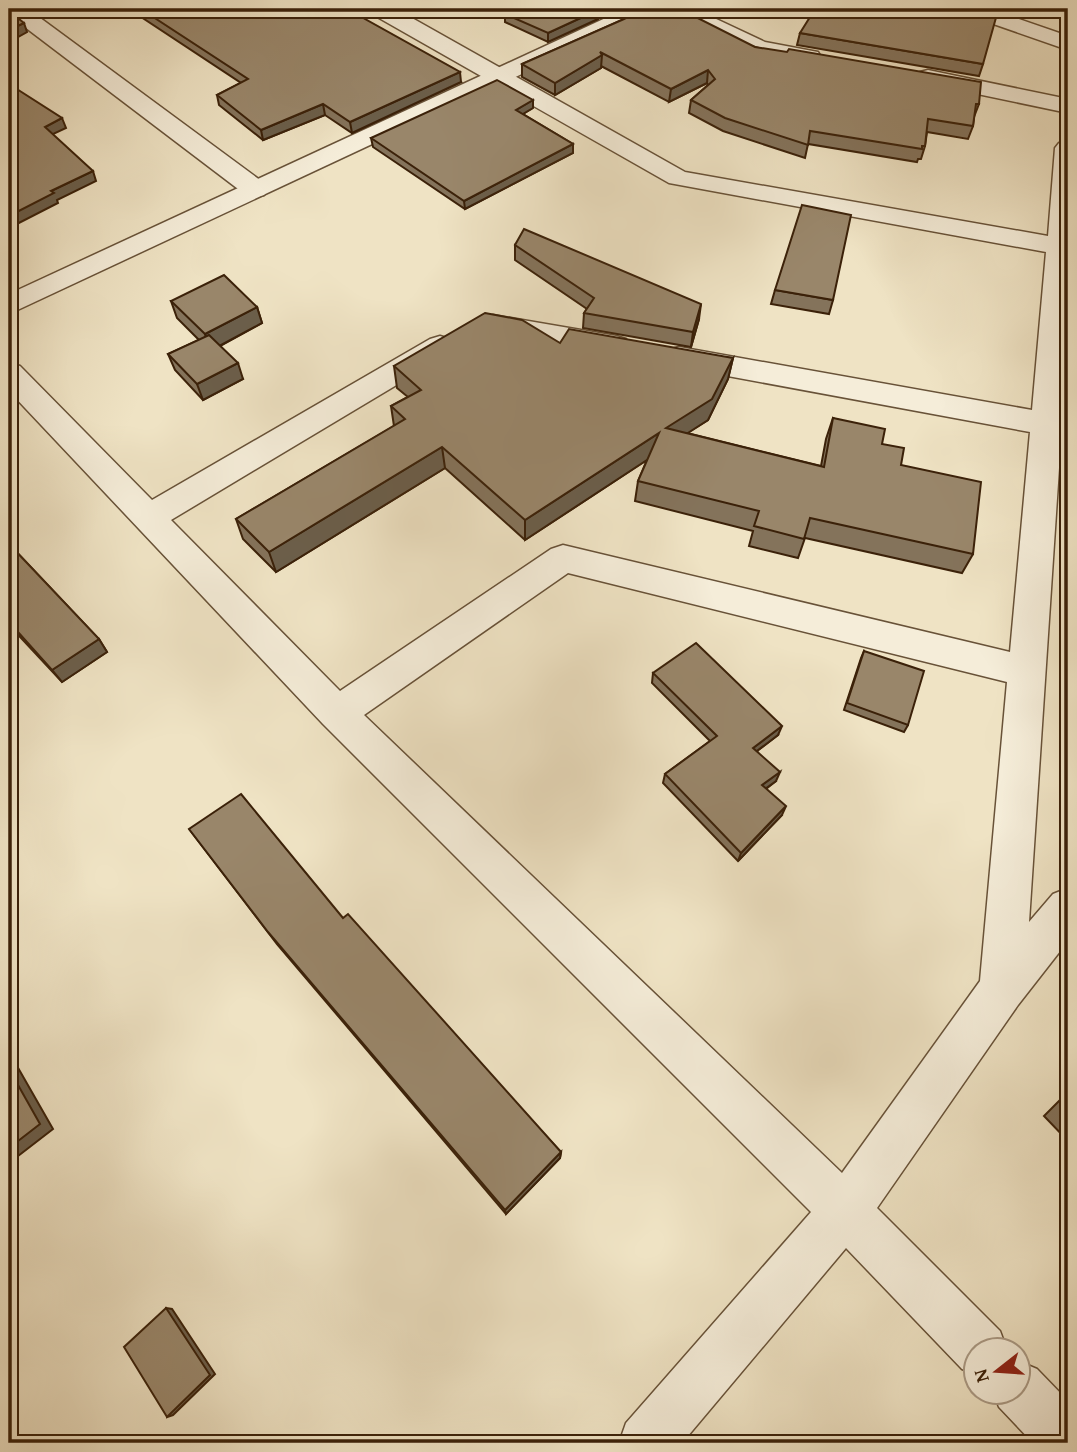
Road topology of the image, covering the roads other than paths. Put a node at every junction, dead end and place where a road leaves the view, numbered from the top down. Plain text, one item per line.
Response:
1 (14, 9) edge
2 (380, 9) edge
3 (642, 9) edge
4 (678, 9) edge
5 (961, 9) edge
6 (1068, 43) edge
7 (838, 61) edge
8 (904, 73) edge
9 (497, 76) junction
10 (1068, 106) edge
11 (1068, 148) edge
12 (255, 189) junction
13 (1064, 247) edge
14 (9, 305) edge
15 (9, 373) edge
16 (1046, 424) junction
17 (149, 517) junction
18 (1027, 671) junction
19 (337, 713) junction
20 (1068, 908) edge
21 (1002, 989) junction
22 (845, 1211) junction
23 (967, 1336) edge
24 (1032, 1403) edge
25 (1068, 1440) edge
26 (646, 1443) edge

1 - 12 street
2 - 9 street
3 - 9 street
4 - 7 street
5 - 6 street
8 - 10 street
9 - 12 street
9 - 13 street
11 - 13 street
12 - 14 street
13 - 16 street
15 - 17 street
16 - 17 street
16 - 18 street
17 - 19 street
18 - 19 street
18 - 21 street
19 - 22 street
20 - 21 street
21 - 22 street
22 - 23 street
22 - 26 street
24 - 25 street

